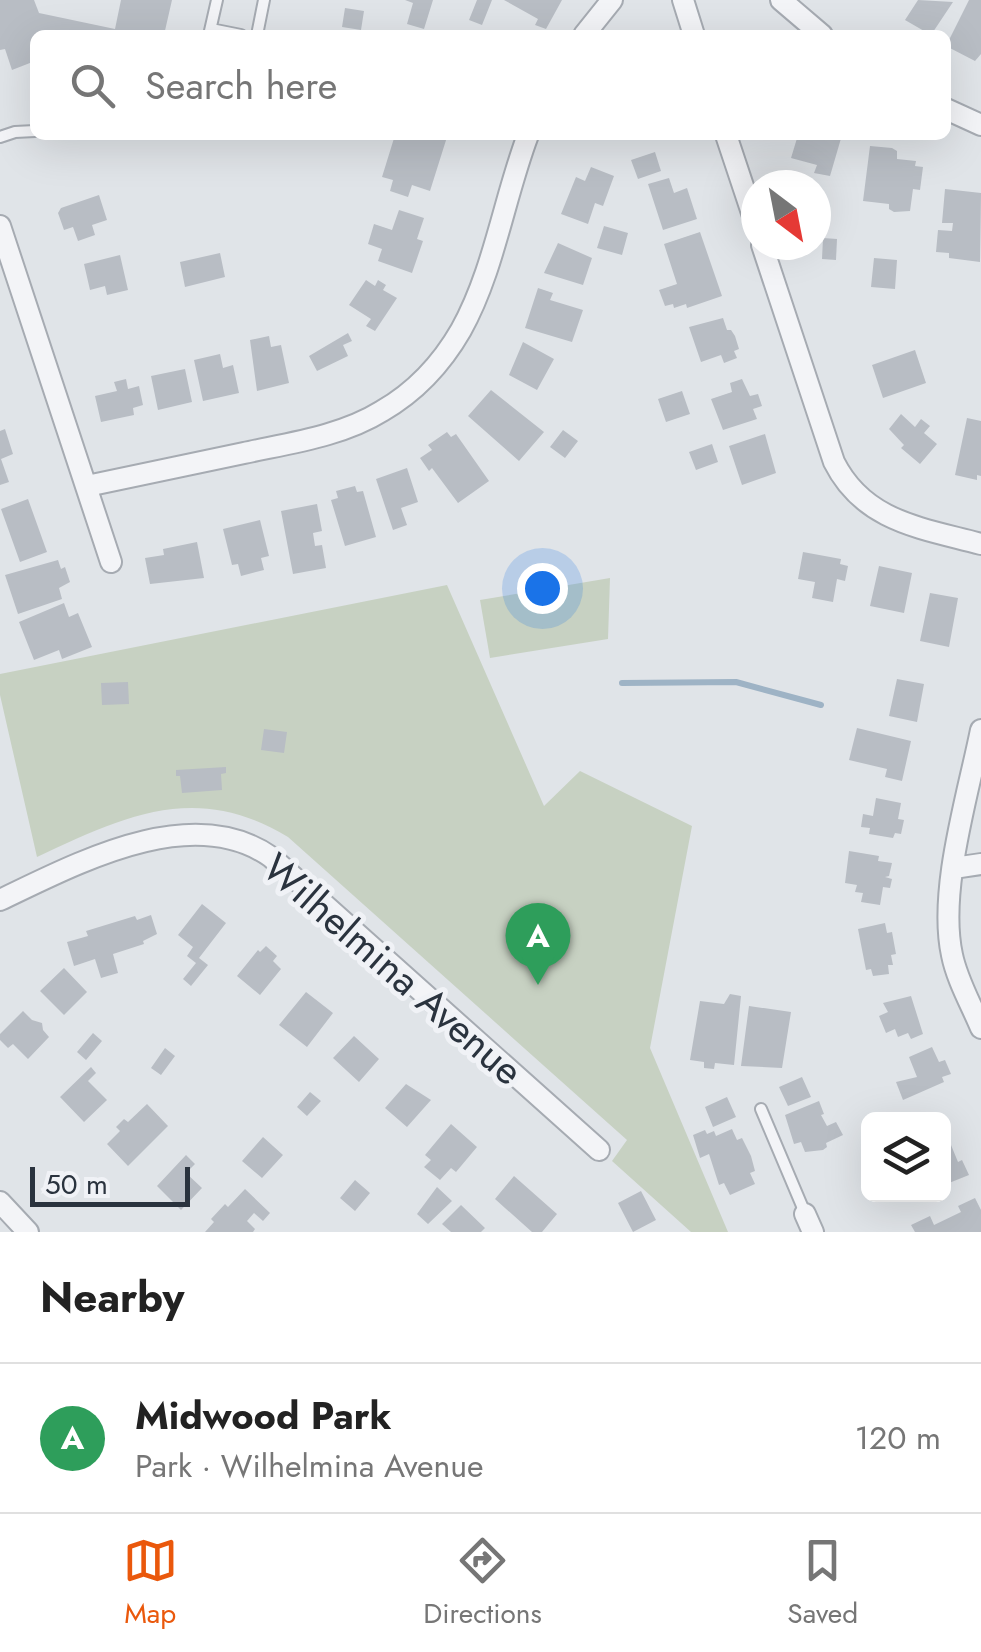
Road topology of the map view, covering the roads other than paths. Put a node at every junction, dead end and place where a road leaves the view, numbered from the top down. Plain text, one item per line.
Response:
1 (217, 0) edge
2 (264, 0) edge
3 (612, 0) edge
4 (683, 0) edge
5 (780, 0) edge
6 (210, 30) edge
7 (257, 30) edge
8 (588, 30) edge
9 (692, 30) edge
10 (816, 30) edge
11 (951, 112) edge
12 (981, 125) edge
13 (30, 131) edge
14 (0, 137) edge
15 (526, 140) edge
16 (728, 140) edge
17 (741, 180) edge
18 (0, 226) edge
19 (767, 260) edge
20 (87, 486) junction
21 (981, 544) edge
22 (111, 562) dead end
23 (981, 730) edge
24 (981, 864) edge
25 (954, 868) junction
26 (0, 900) edge
27 (981, 1028) edge
28 (761, 1110) dead end
29 (598, 1150) dead end
30 (0, 1202) edge
31 (809, 1223) edge
32 (28, 1232) edge

1 - 6 lane
2 - 7 lane
3 - 8 street
4 - 9 street
5 - 10 street
11 - 12 street
13 - 14 lane
15 - 20 street
16 - 17 street
18 - 20 street
19 - 21 street
20 - 22 street
23 - 25 street
24 - 25 street
25 - 27 street
26 - 29 street, Wilhelmina Avenue
28 - 31 lane
30 - 32 street

